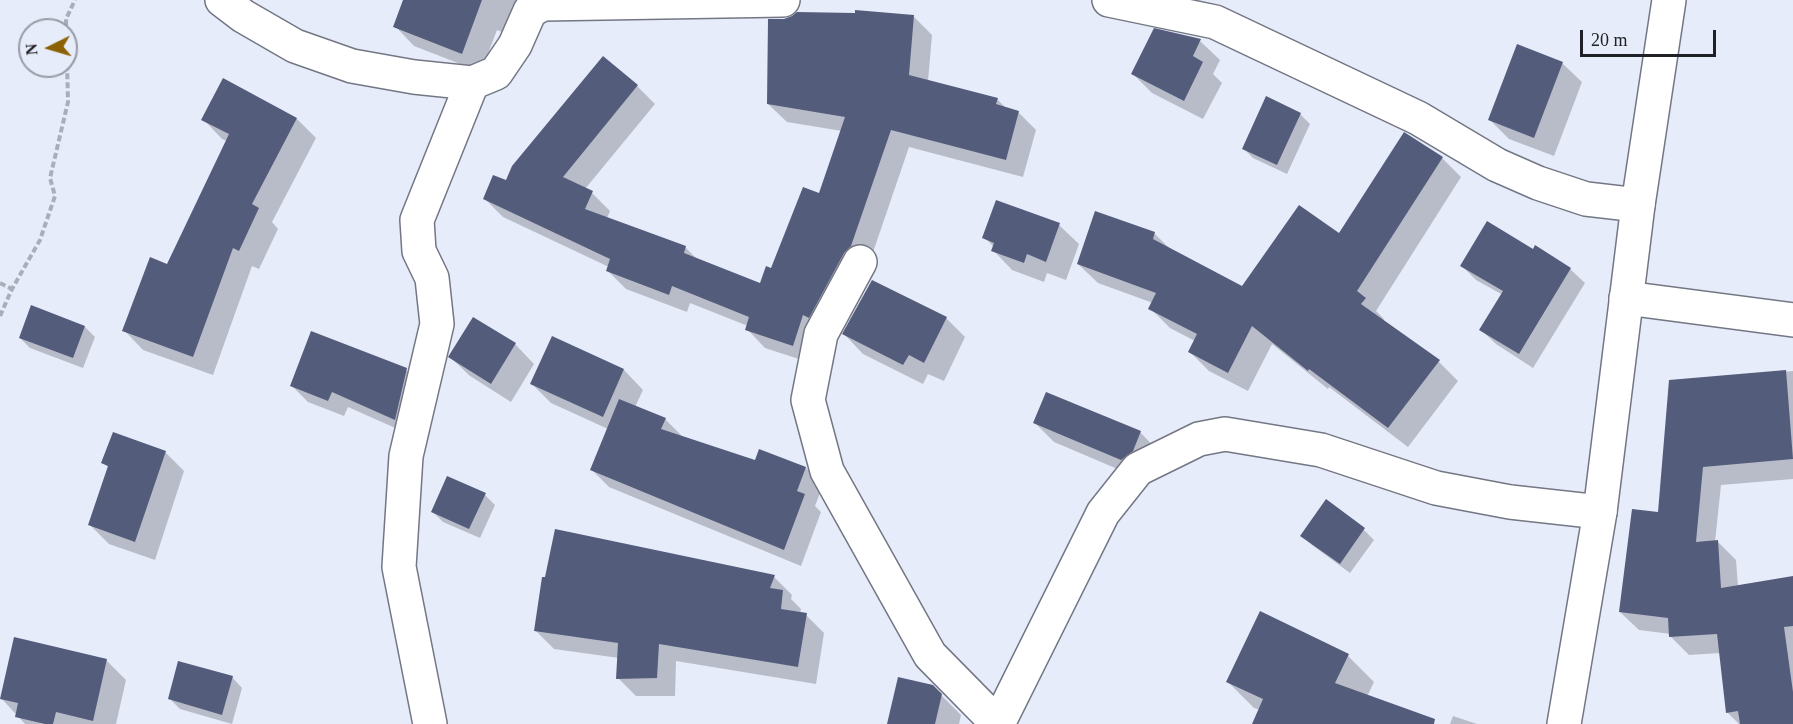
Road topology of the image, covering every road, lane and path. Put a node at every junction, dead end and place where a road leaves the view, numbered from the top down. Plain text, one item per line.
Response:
1 (75, 0) edge
2 (222, 0) edge
3 (783, 0) edge
4 (1109, 0) edge
5 (1669, 0) edge
6 (705, 1) edge
7 (472, 83) junction
8 (1638, 205) junction
9 (860, 262) dead end
10 (0, 283) edge
11 (12, 289) junction
12 (1626, 298) junction
13 (0, 316) edge
14 (1793, 320) edge
15 (1600, 512) junction
16 (430, 724) edge
17 (998, 724) edge
18 (1564, 724) edge

1 - 11 path
2 - 7 street
3 - 6 street
4 - 8 street
5 - 8 street
6 - 7 street
7 - 16 street
8 - 12 street
9 - 17 street
10 - 11 path
11 - 13 path
12 - 14 street
12 - 15 street
15 - 17 street
15 - 18 street

